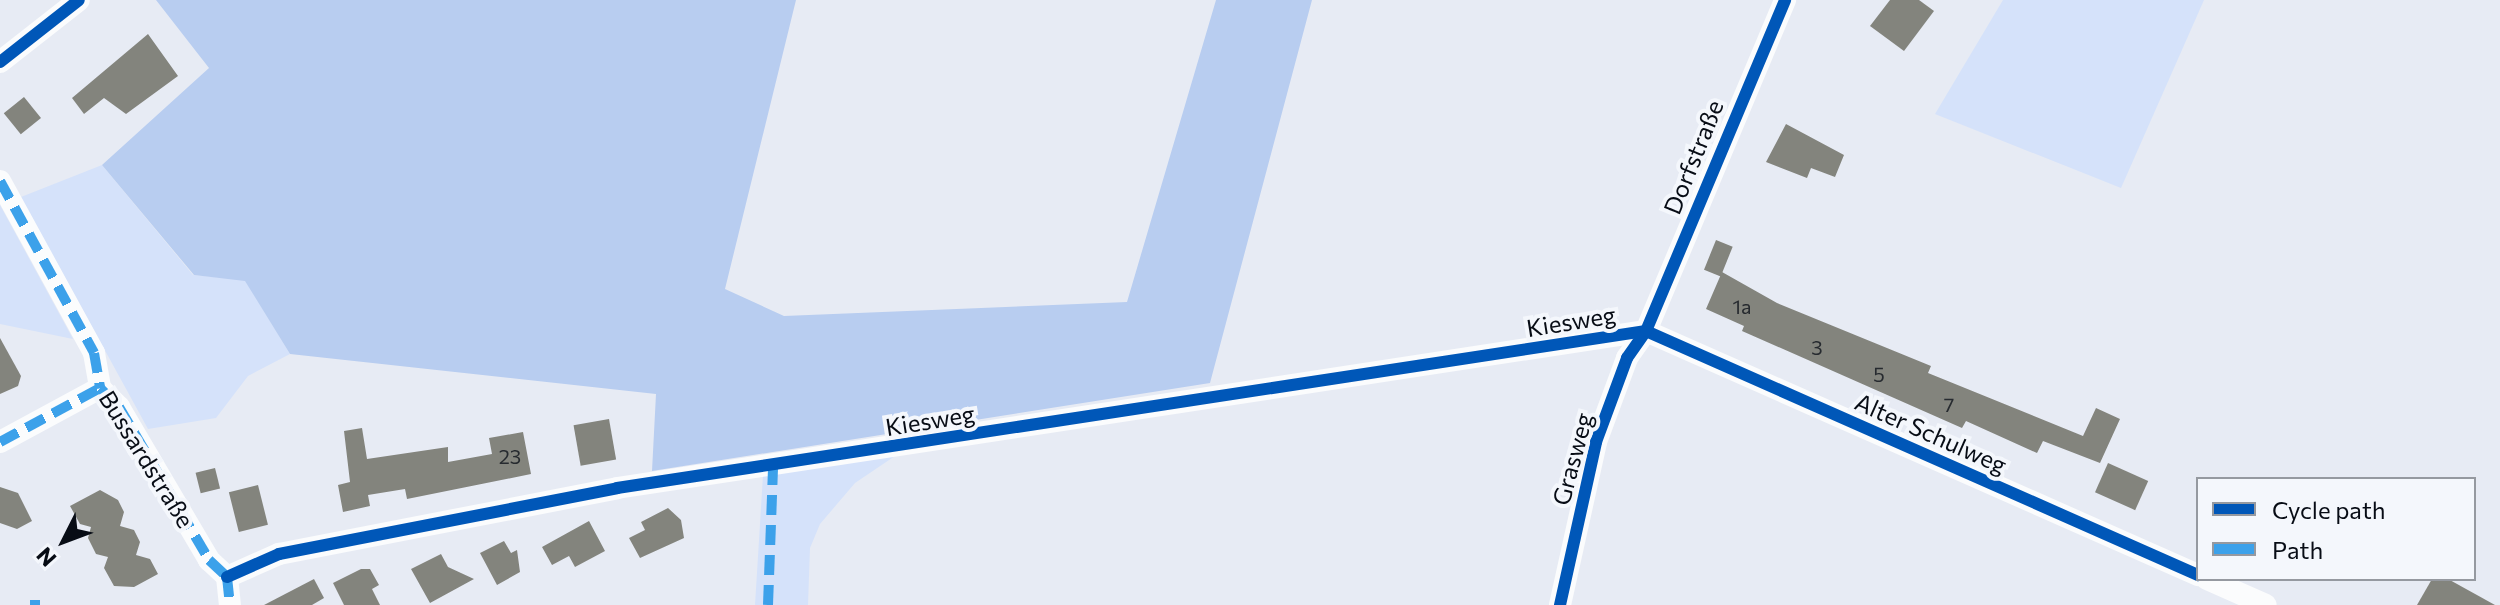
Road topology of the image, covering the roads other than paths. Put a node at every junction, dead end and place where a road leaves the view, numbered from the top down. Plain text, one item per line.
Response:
1 (79, 0) edge
2 (1785, 0) edge
3 (0, 62) edge
4 (0, 181) edge
5 (1646, 331) junction
6 (100, 388) junction
7 (0, 442) edge
8 (2196, 574) edge
9 (227, 577) junction
10 (2212, 581) edge
11 (230, 605) edge
12 (1560, 605) edge
13 (2266, 605) edge

1 - 3 street
2 - 5 street, Dorfstraße
4 - 6 street, Bussardstraße
5 - 8 street, Alter Schulweg
5 - 9 street, Kiesweg
5 - 12 street, Grasweg
6 - 7 street
6 - 9 street, Bussardstraße
9 - 11 street
10 - 13 street

